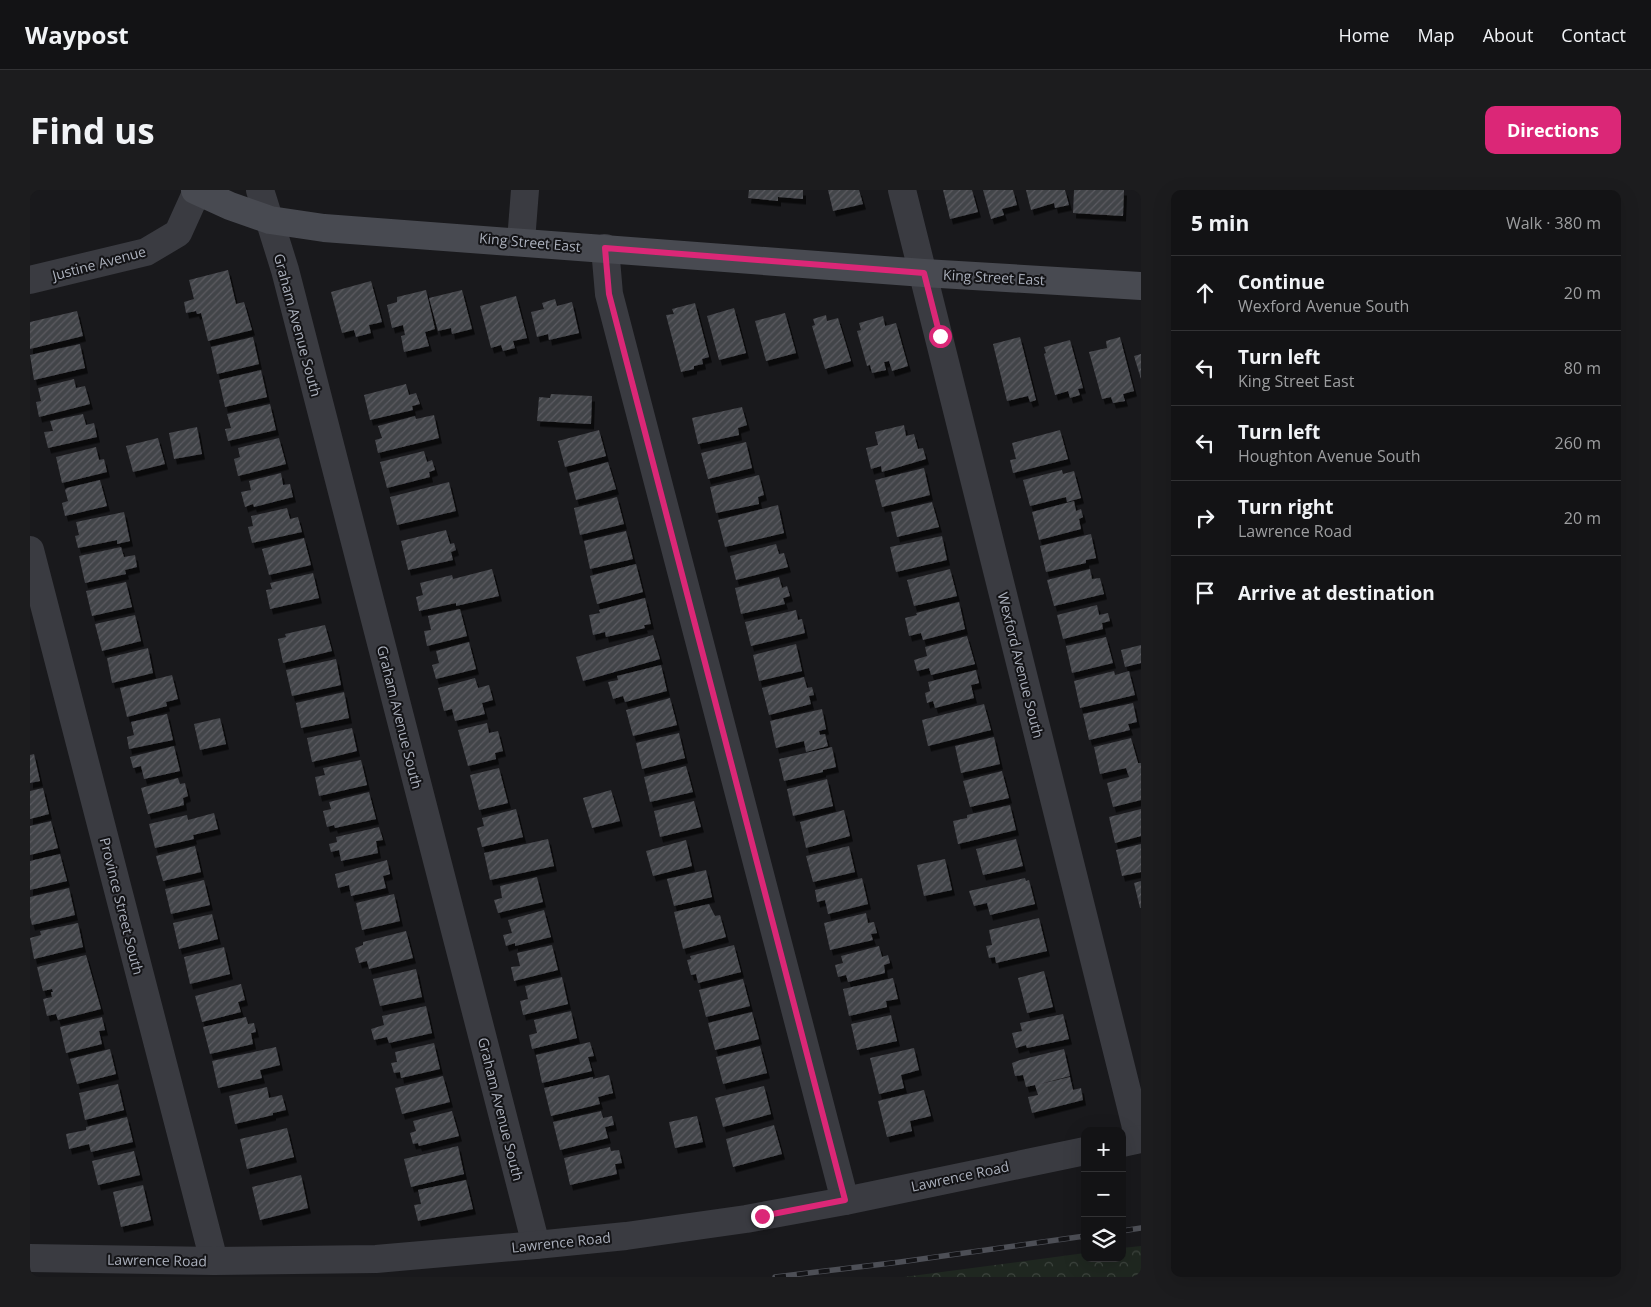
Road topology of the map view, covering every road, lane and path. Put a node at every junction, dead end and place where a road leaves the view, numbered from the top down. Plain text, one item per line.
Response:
1 (196, 190) edge
2 (260, 190) edge
3 (526, 190) edge
4 (902, 190) edge
5 (270, 220) junction
6 (521, 241) junction
7 (605, 248) junction
8 (924, 273) junction
9 (30, 280) edge
10 (1141, 286) edge
11 (30, 550) edge
12 (1134, 1140) edge
13 (1081, 1152) edge
14 (845, 1200) junction
15 (536, 1245) junction
16 (30, 1258) edge
17 (214, 1261) junction

1 - 5 main road, King Street East
1 - 9 street, Justine Avenue
2 - 5 street, Graham Avenue South
3 - 6 street
4 - 8 street, Wexford Avenue South
5 - 6 main road, King Street East
5 - 15 street, Graham Avenue South
6 - 7 main road, King Street East
7 - 8 main road, King Street East
7 - 14 street
8 - 10 main road, King Street East
8 - 12 street, Wexford Avenue South
11 - 17 street, Province Street South
13 - 14 street, Lawrence Road
14 - 15 street, Lawrence Road
15 - 17 street, Lawrence Road
16 - 17 street, Lawrence Road

